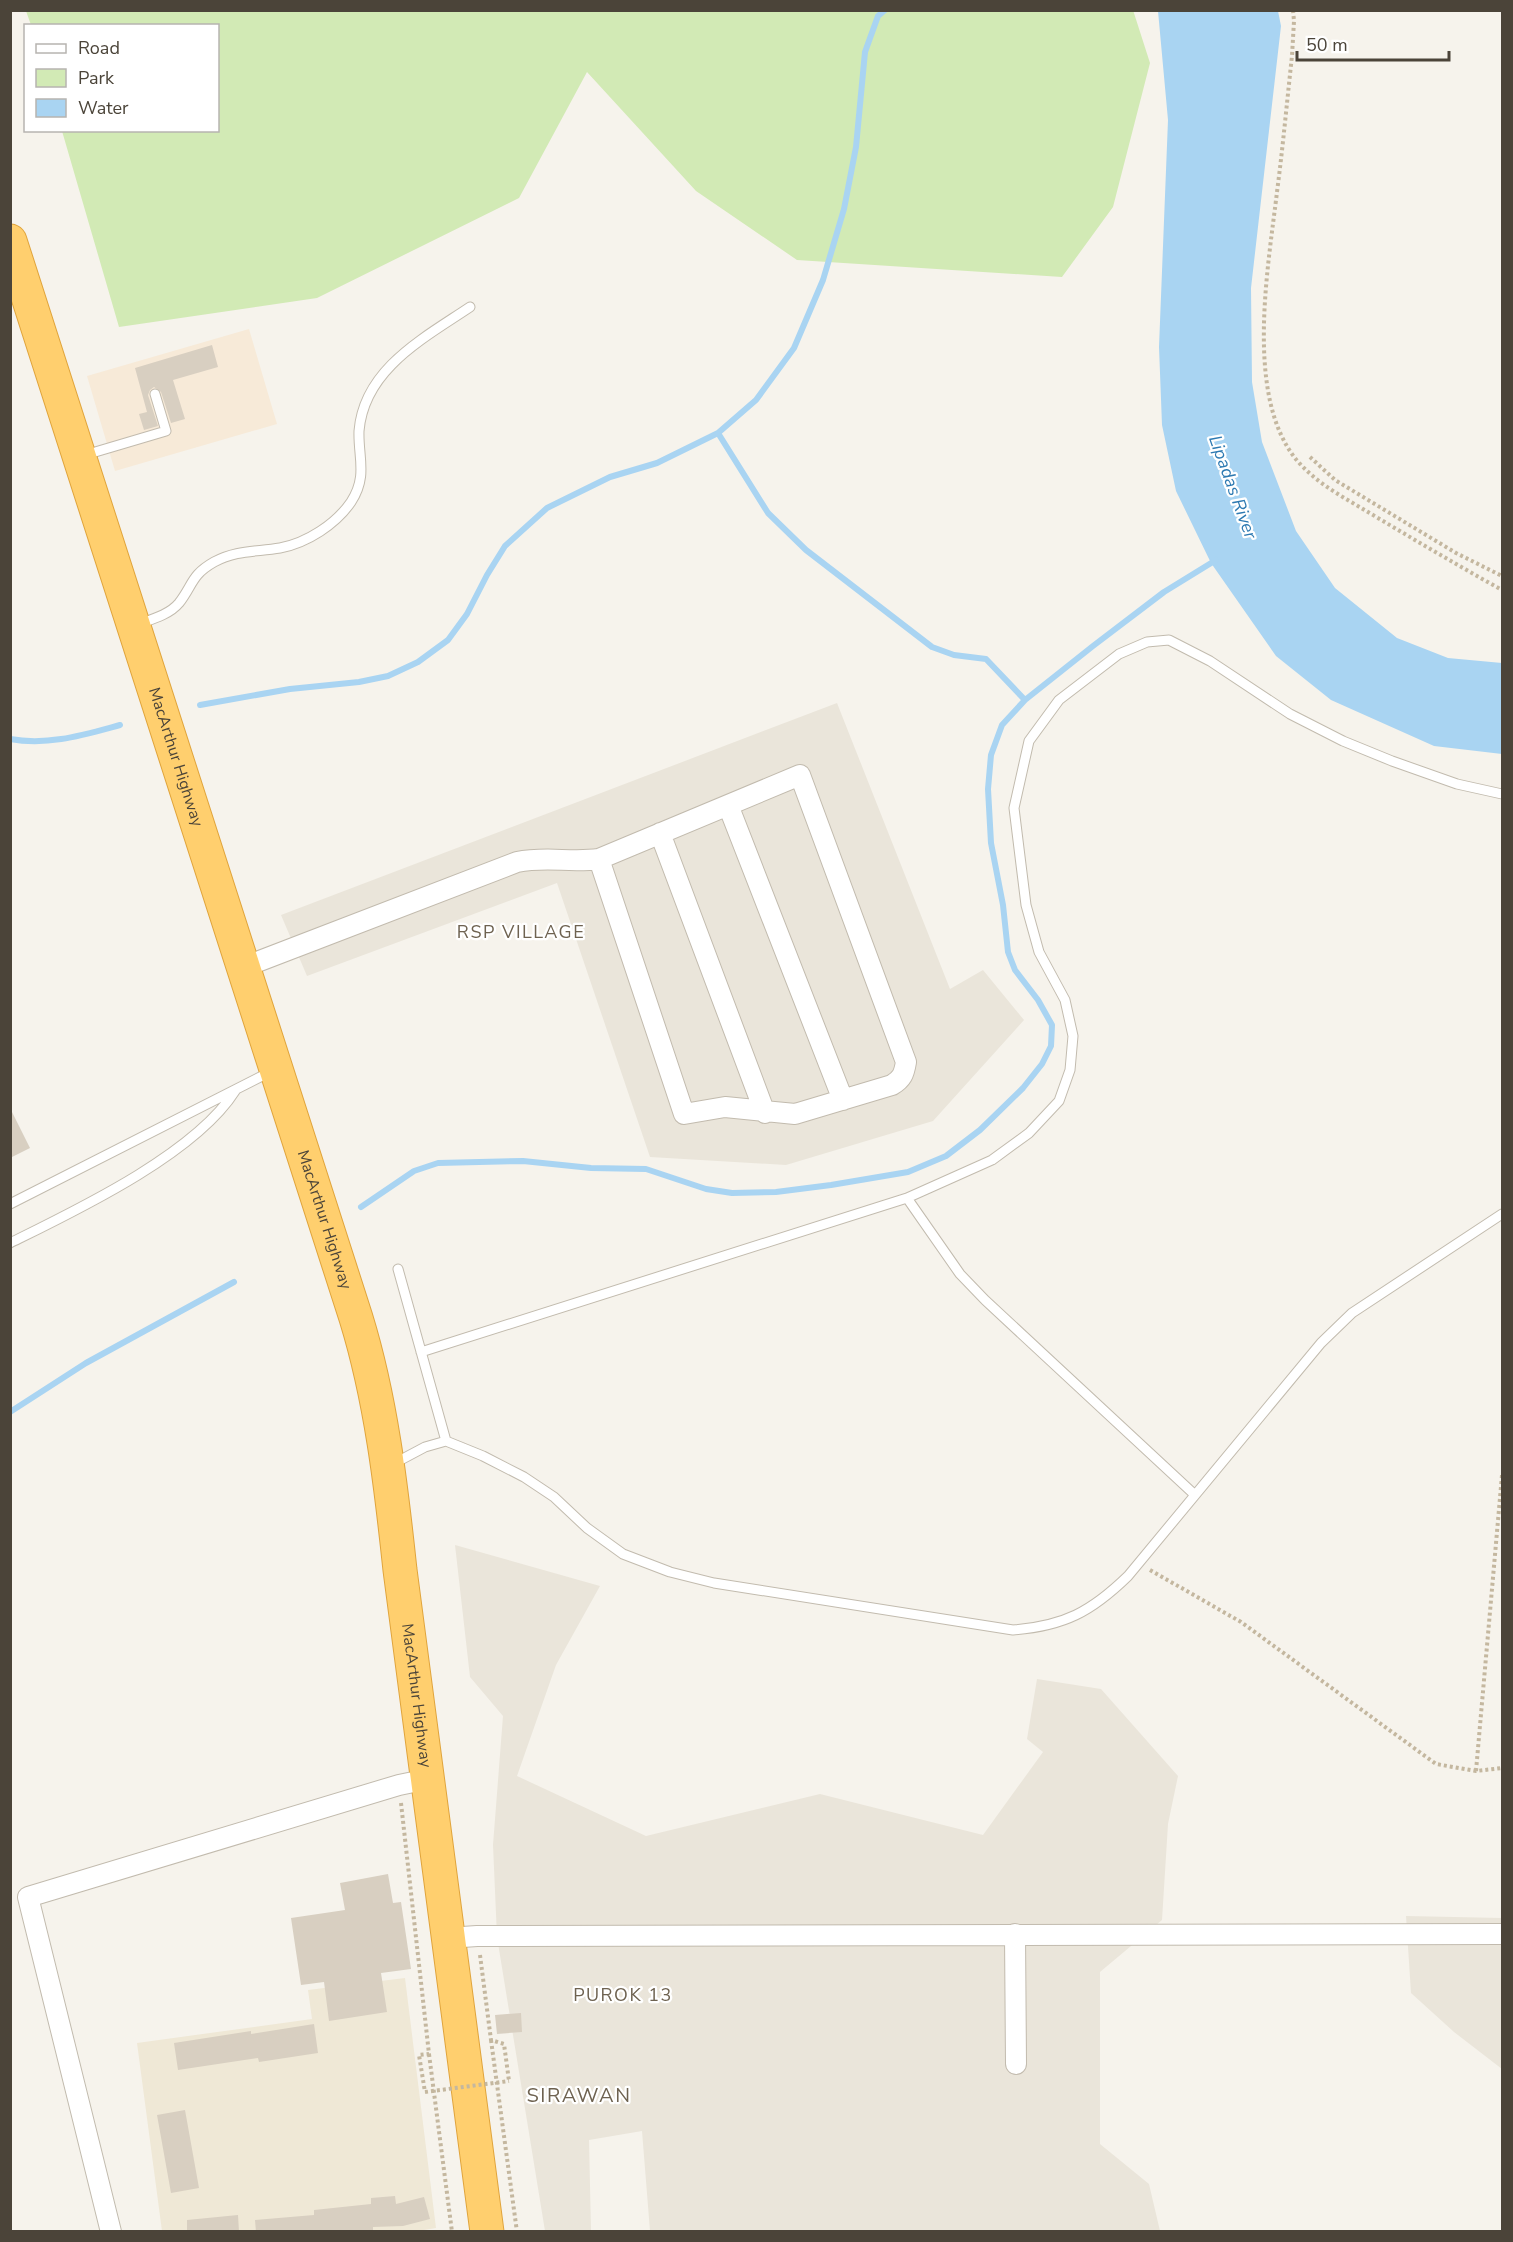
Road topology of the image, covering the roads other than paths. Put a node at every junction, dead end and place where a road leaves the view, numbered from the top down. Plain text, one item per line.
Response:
1 (10, 241) edge
2 (470, 308) dead end
3 (155, 394) dead end
4 (80, 457) junction
5 (134, 626) junction
6 (1503, 794) edge
7 (728, 805) junction
8 (660, 833) junction
9 (599, 859) junction
10 (244, 967) junction
11 (277, 1069) junction
12 (237, 1090) junction
13 (843, 1101) junction
14 (765, 1113) junction
15 (908, 1198) junction
16 (10, 1204) edge
17 (1503, 1214) edge
18 (10, 1243) edge
19 (398, 1269) dead end
20 (421, 1352) junction
21 (446, 1441) junction
22 (388, 1466) junction
23 (1195, 1495) junction
24 (414, 1782) junction
25 (1015, 1934) junction
26 (1503, 1934) edge
27 (463, 1937) junction
28 (1016, 2064) dead end
29 (111, 2232) edge
30 (487, 2232) edge

1 - 4 highway, MacArthur Highway
2 - 5 lane
3 - 4 lane
4 - 5 highway, MacArthur Highway
5 - 10 highway, MacArthur Highway
6 - 15 lane
7 - 8 street
7 - 13 street
7 - 13 street
8 - 9 street
8 - 14 street
9 - 10 street
9 - 14 street
10 - 11 highway, MacArthur Highway
11 - 12 lane
11 - 22 highway, MacArthur Highway
12 - 16 lane
12 - 18 lane
13 - 14 street
15 - 20 lane
15 - 23 lane
17 - 23 lane
19 - 20 lane
20 - 21 lane
21 - 22 lane
21 - 23 lane
22 - 24 highway, MacArthur Highway
24 - 27 highway, MacArthur Highway
24 - 29 street
25 - 26 street
25 - 27 street
25 - 28 street
27 - 30 highway, MacArthur Highway

